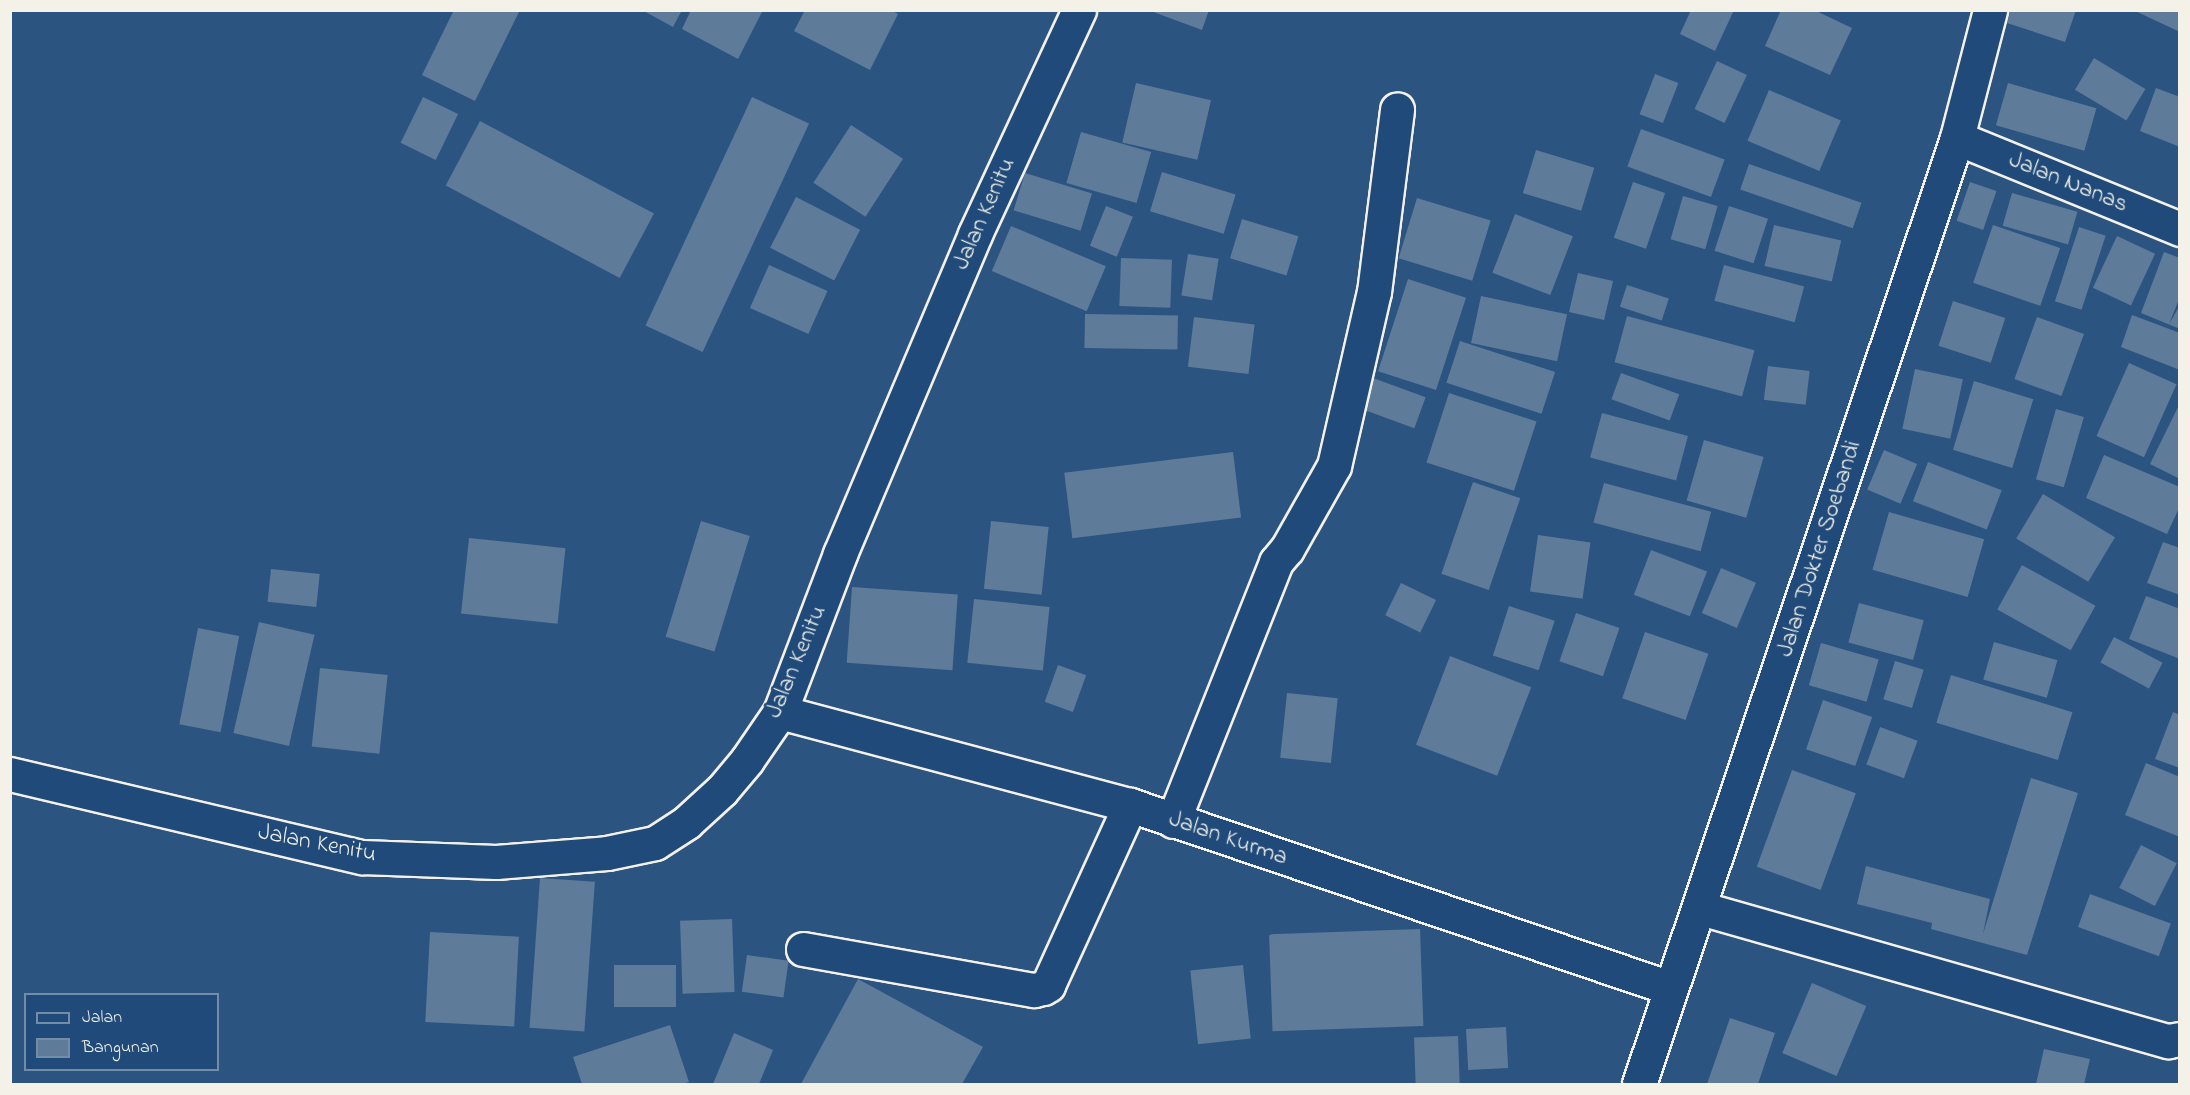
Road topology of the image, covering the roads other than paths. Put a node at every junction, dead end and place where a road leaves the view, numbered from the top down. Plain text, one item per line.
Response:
1 (1080, 10) edge
2 (1990, 10) edge
3 (1397, 109) dead end
4 (1957, 138) junction
5 (2180, 229) edge
6 (780, 712) junction
7 (10, 774) edge
8 (1130, 805) junction
9 (1173, 821) junction
10 (1700, 908) junction
11 (803, 949) dead end
12 (1670, 988) junction
13 (2180, 1039) edge
14 (1639, 1084) edge

1 - 6 street, Jalan Kenitu
2 - 4 street, Jalan Dokter Soebandi
3 - 9 street
4 - 5 street, Jalan Nanas
4 - 10 street, Jalan Dokter Soebandi
6 - 7 street, Jalan Kenitu
6 - 8 street, Jalan Kurma
8 - 9 street, Jalan Kurma
8 - 11 street
9 - 12 street, Jalan Kurma
10 - 12 street, Jalan Dokter Soebandi
10 - 13 street
12 - 14 street, Jalan Dokter Soebandi

